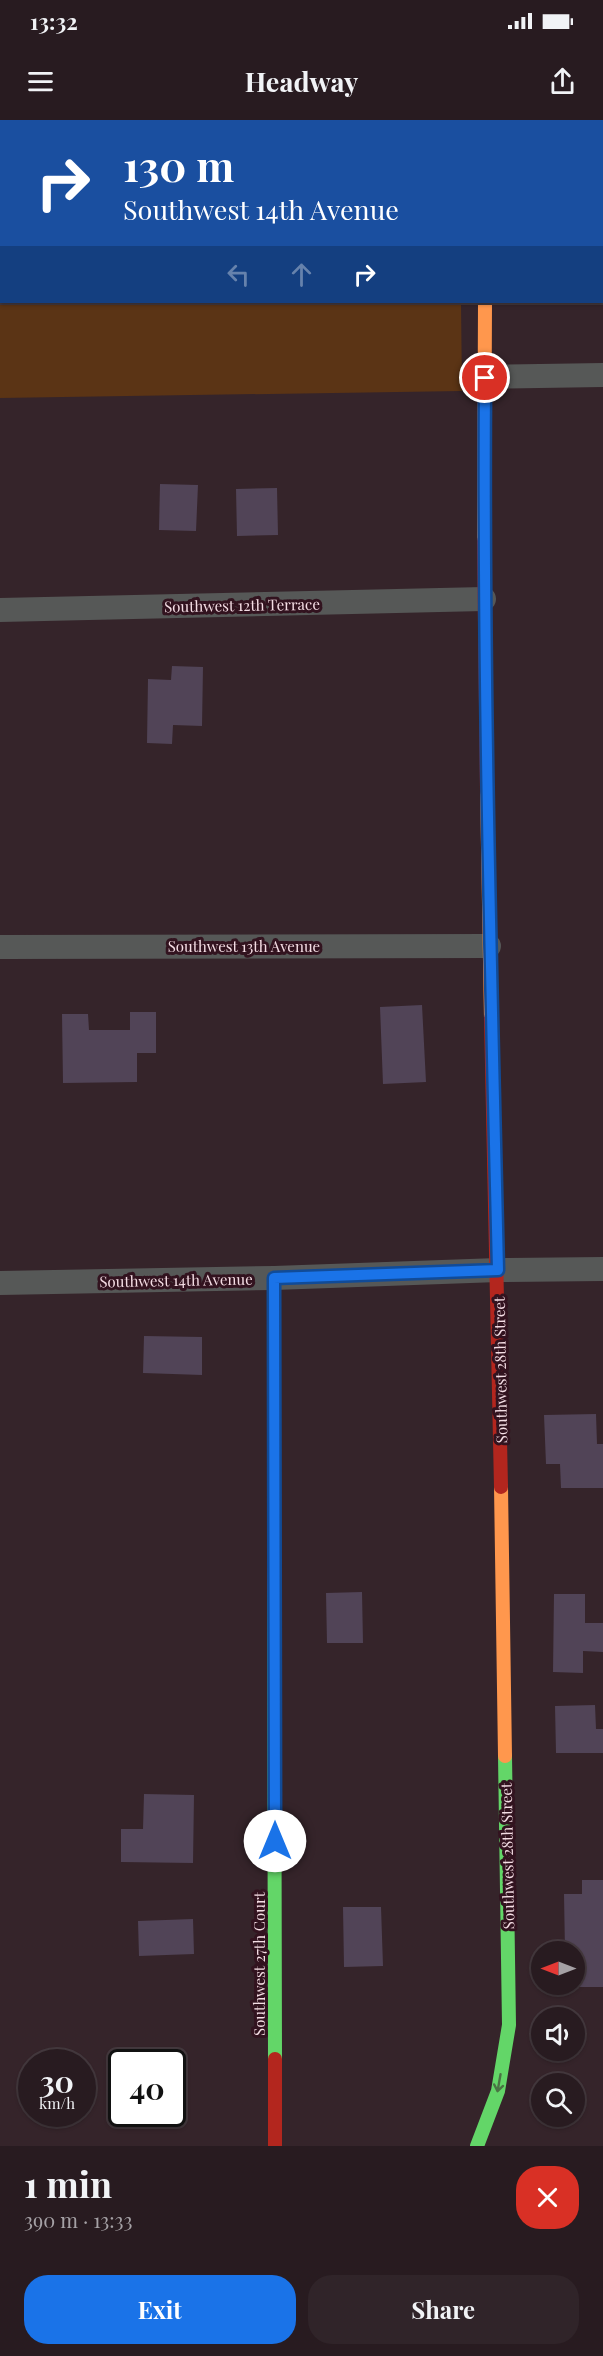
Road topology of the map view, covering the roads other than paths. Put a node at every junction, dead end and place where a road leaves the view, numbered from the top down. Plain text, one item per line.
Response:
1 (485, 303) edge
2 (603, 375) edge
3 (485, 378) junction
4 (484, 599) junction
5 (0, 610) edge
6 (489, 946) junction
7 (0, 947) edge
8 (603, 1269) edge
9 (498, 1270) junction
10 (274, 1278) junction
11 (0, 1283) edge
12 (275, 2146) edge
13 (477, 2146) edge

1 - 3 street, Southwest 28th Street
2 - 3 street
3 - 4 street, Southwest 28th Street
4 - 5 street, Southwest 12th Terrace
4 - 6 street, Southwest 28th Street
6 - 7 street, Southwest 13th Avenue
6 - 9 street, Southwest 28th Street
8 - 9 street, Southwest 14th Avenue
9 - 10 street, Southwest 14th Avenue
9 -> 13 street, Southwest 28th Street
10 - 11 street, Southwest 14th Avenue
10 - 12 street, Southwest 27th Court

